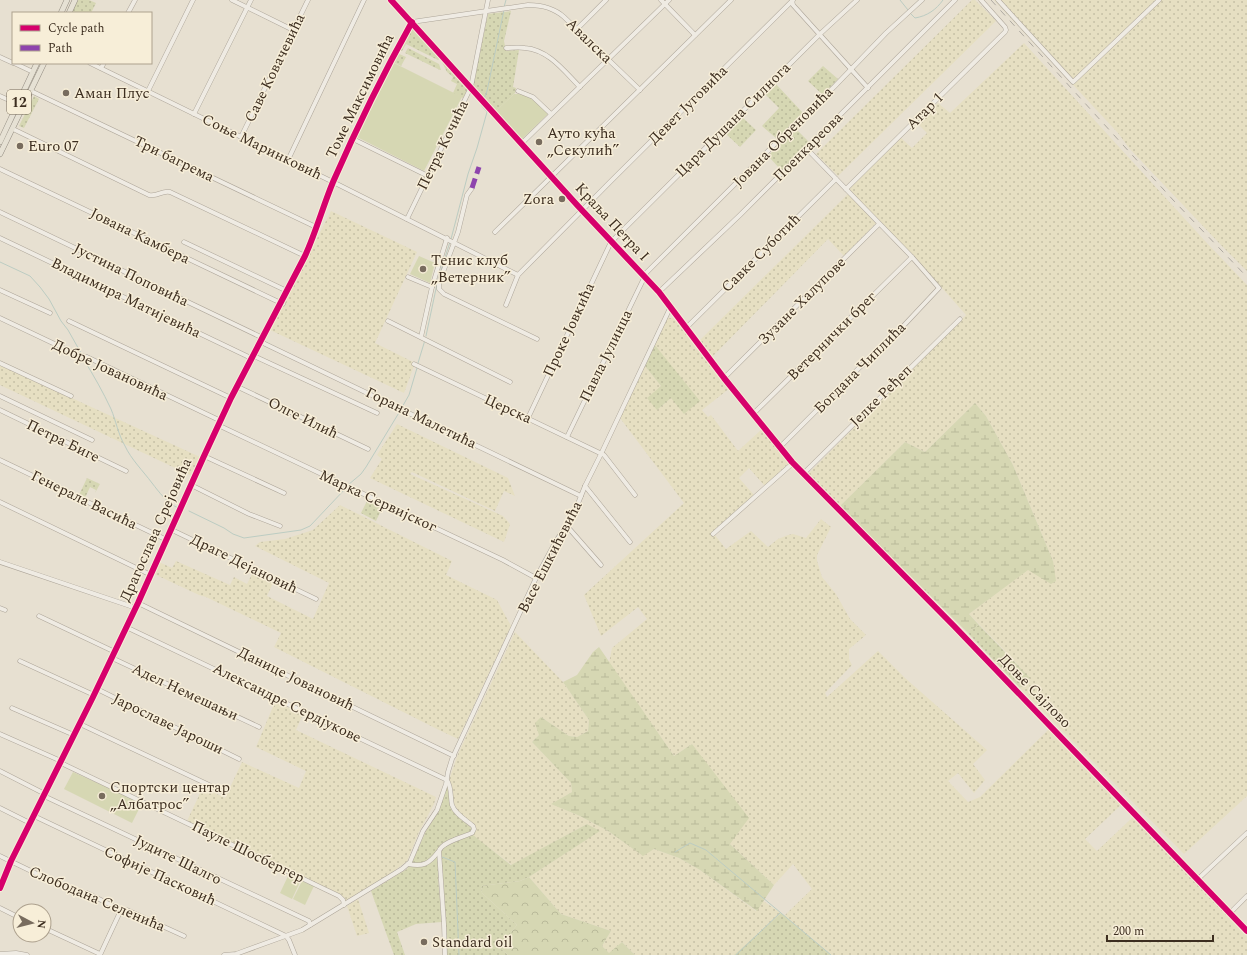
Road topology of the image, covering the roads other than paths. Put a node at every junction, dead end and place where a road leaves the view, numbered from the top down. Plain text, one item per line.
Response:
1 (67, 0) edge
2 (75, 0) edge
3 (135, 0) edge
4 (193, 0) edge
5 (232, 0) edge
6 (251, 0) edge
7 (308, 0) edge
8 (364, 0) edge
9 (392, 0) edge
10 (488, 0) edge
11 (606, 0) edge
12 (661, 0) edge
13 (669, 0) edge
14 (731, 0) edge
15 (793, 0) edge
16 (857, 0) edge
17 (922, 0) edge
18 (955, 0) edge
19 (981, 0) edge
20 (998, 0) edge
21 (1159, 0) edge
22 (665, 4) junction
23 (247, 7) junction
24 (61, 12) edge
25 (69, 12) edge
26 (129, 12) edge
27 (486, 12) junction
28 (412, 22) junction
29 (577, 29) junction
30 (293, 30) junction
31 (820, 34) junction
32 (695, 35) junction
33 (506, 48) dead end
34 (0, 57) edge
35 (608, 59) junction
36 (12, 63) edge
37 (15, 64) edge
38 (37, 64) edge
39 (44, 64) edge
40 (92, 64) edge
41 (103, 64) edge
42 (101, 68) junction
43 (851, 68) junction
44 (33, 72) junction
45 (471, 87) junction
46 (580, 87) junction
47 (868, 88) junction
48 (640, 90) junction
49 (31, 91) junction
50 (148, 91) junction
51 (518, 91) dead end
52 (0, 96) edge
53 (18, 104) junction
54 (194, 114) junction
55 (552, 114) junction
56 (13, 129) junction
57 (3, 130) edge
58 (241, 137) junction
59 (353, 139) junction
60 (0, 142) edge
61 (521, 144) junction
62 (806, 149) junction
63 (0, 154) edge
64 (288, 160) junction
65 (0, 169) edge
66 (428, 176) junction
67 (552, 177) junction
68 (836, 179) junction
69 (333, 182) junction
70 (472, 188) dead end
71 (846, 189) junction
72 (582, 210) junction
73 (0, 212) edge
74 (407, 219) junction
75 (879, 224) junction
76 (316, 227) junction
77 (495, 232) dead end
78 (0, 238) edge
79 (447, 238) junction
80 (184, 242) dead end
81 (455, 242) junction
82 (611, 242) junction
83 (305, 256) junction
84 (912, 257) junction
85 (518, 275) junction
86 (644, 276) junction
87 (408, 277) dead end
88 (432, 287) junction
89 (0, 290) edge
90 (287, 292) junction
91 (660, 292) junction
92 (282, 304) junction
93 (506, 304) dead end
94 (671, 306) junction
95 (50, 313) dead end
96 (0, 318) edge
97 (960, 319) dead end
98 (69, 321) dead end
99 (388, 321) dead end
100 (687, 327) junction
101 (421, 337) junction
102 (537, 339) dead end
103 (262, 340) junction
104 (253, 358) junction
105 (0, 363) edge
106 (414, 364) dead end
107 (724, 378) junction
108 (510, 382) dead end
109 (238, 387) junction
110 (0, 396) edge
111 (71, 396) dead end
112 (231, 398) junction
113 (0, 410) edge
114 (377, 413) dead end
115 (753, 414) junction
116 (528, 418) junction
117 (220, 423) junction
118 (567, 437) junction
119 (92, 440) dead end
120 (779, 448) junction
121 (368, 449) dead end
122 (601, 454) junction
123 (204, 456) junction
124 (0, 460) edge
125 (793, 463) junction
126 (126, 471) dead end
127 (802, 473) junction
128 (191, 485) junction
129 (585, 486) junction
130 (284, 493) dead end
131 (635, 495) dead end
132 (581, 496) junction
133 (0, 502) edge
134 (566, 525) junction
135 (280, 526) dead end
136 (172, 530) junction
137 (713, 534) dead end
138 (167, 540) junction
139 (630, 542) dead end
140 (0, 562) edge
141 (601, 565) dead end
142 (151, 575) junction
143 (536, 578) junction
144 (316, 599) dead end
145 (138, 603) junction
146 (0, 608) edge
147 (136, 608) junction
148 (5, 610) dead end
149 (38, 616) dead end
150 (126, 627) junction
151 (115, 652) junction
152 (112, 658) junction
153 (20, 661) dead end
154 (97, 689) junction
155 (94, 695) junction
156 (12, 708) dead end
157 (80, 724) junction
158 (258, 727) dead end
159 (0, 734) edge
160 (74, 735) junction
161 (454, 756) junction
162 (239, 759) dead end
163 (61, 762) junction
164 (0, 771) edge
165 (447, 780) junction
166 (224, 792) dead end
167 (44, 795) junction
168 (0, 808) edge
169 (34, 816) junction
170 (30, 823) junction
171 (1247, 833) edge
172 (439, 851) junction
173 (0, 856) edge
174 (11, 861) junction
175 (408, 864) junction
176 (1198, 879) junction
177 (0, 888) edge
178 (1247, 896) edge
179 (344, 905) junction
180 (0, 908) edge
181 (121, 910) junction
182 (1230, 913) junction
183 (12, 914) edge
184 (310, 925) junction
185 (1247, 931) edge
186 (52, 932) edge
187 (184, 936) dead end
188 (286, 936) junction
189 (0, 954) edge
190 (100, 954) edge
191 (237, 954) edge
192 (27, 955) edge
193 (224, 955) edge
194 (295, 955) edge
195 (445, 955) edge

1 - 24 main road
2 - 25 main road
3 - 26 street
4 - 50 street
5 - 23 street
6 - 23 street
7 - 30 street, Саве Ковачевића
8 - 64 street
9 - 28 street, Краља Петра I
10 - 27 street, Петра Кочића
11 - 29 street
12 - 22 street
13 - 22 street
14 - 32 street
15 - 31 street
15 - 72 street, Девет Југовића
16 - 31 street, Цара Душана Силнога
17 - 43 street, Јована Обреновића
18 - 47 street, Поенкареова
19 - 71 street, Атар 1
20 - 21 street
22 - 32 street
22 - 35 street
23 - 30 street
23 - 54 street
27 - 28 street, Авалска
27 - 29 street, Авалска
27 - 45 street, Петра Кочића
28 - 45 street, Краља Петра I
28 - 59 street, Томе Максимовића
29 - 35 street, Авалска
30 - 58 street, Саве Ковачевића
31 - 43 street
31 - 82 street, Цара Душана Силнога
32 - 48 street
33 - 46 street
34 - 36 street
35 - 46 street
35 - 48 street, Авалска
37 - 44 street
38 - 44 main road, 12
39 - 49 main road, 12
40 - 42 street, Соње Маринковић
41 - 42 street
42 - 50 street, Соње Маринковић
43 - 47 street
43 - 86 street, Јована Обреновића
44 - 53 main road, 12
45 - 61 street, Краља Петра I
45 - 66 street, Петра Кочића
46 - 55 street
47 - 62 street, Поенкареова
48 - 67 street
49 - 56 main road, 12
49 - 76 street, Три багрема
50 - 54 street, Соње Маринковић
51 - 55 street
52 - 53 street
53 - 57 main road, 12
54 - 58 street, Соње Маринковић
55 - 61 street
56 - 63 main road, 12
56 - 83 street
57 - 60 main road, 12
58 - 64 street, Соње Маринковић
59 - 66 street
59 - 69 street, Томе Максимовића
61 - 67 street, Краља Петра I
62 - 68 street
62 - 91 street, Поенкареова
64 - 69 street, Соње Маринковић
65 - 92 street, Јована Камбера
66 - 74 street, Петра Кочића
67 - 72 street, Краља Петра I
67 - 77 street
68 - 71 street
68 - 100 street, Савке Суботић
69 - 74 street, Соње Маринковић
69 - 76 street, Драгослава Срејовића
70 - 81 street
71 - 75 street
72 - 82 street, Краља Петра I
72 - 85 street, Девет Југовића
73 - 103 street, Јустина Поповића
74 - 79 street, Соње Маринковић
75 - 84 street
75 - 107 street, Зузане Халупове
76 - 83 street, Драгослава Срејовића
78 - 104 street, Владимира Матијевића
79 - 81 street, Соње Маринковић
79 - 88 street
80 - 90 street
81 - 85 street, Соње Маринковић
81 - 102 street
82 - 86 street, Краља Петра I
82 - 116 street, Проке Јовкића
83 - 90 street, Драгослава Срејовића
84 - 115 street, Ветернички брег
84 - 120 street, Богдана Чиплића
85 - 93 street
86 - 91 street, Краља Петра I
86 - 118 street, Павла Јулинца
87 - 88 street
88 - 101 street
89 - 95 street
90 - 92 street, Драгослава Срејовића
91 - 94 street, Краља Петра I
92 - 103 street, Драгослава Срејовића
94 - 100 street, Краља Петра I
94 - 122 street, Васе Ешкићевића
96 - 117 street, Добре Јовановића
97 - 127 street, Јелке Ређеп
98 - 112 street
99 - 101 street
100 - 107 street, Краља Петра I
101 - 108 street
103 - 104 street, Драгослава Срејовића
103 - 132 street, Горана Малетића
104 - 109 street, Драгослава Срејовића
104 - 114 street, Владимира Матијевића
105 - 111 street
106 - 116 street, Церска
107 - 115 street, Краља Петра I
109 - 112 street, Драгослава Срејовића
109 - 121 street, Олге Илић
110 - 119 street
112 - 117 street, Драгослава Срејовића
113 - 126 street, Петра Биге
115 - 120 street, Краља Петра I
116 - 118 street, Церска
117 - 123 street, Драгослава Срејовића
117 - 143 street, Марка Сервијског
118 - 122 street, Церска
120 - 125 street, Краља Петра I
122 - 129 street, Васе Ешкићевића
122 - 131 street
123 - 128 street, Драгослава Срејовића
123 - 130 street
124 - 138 street, Генерала Васића
125 - 127 street, Краља Петра I
125 - 137 street
127 - 176 street, Доње Сајлово
128 - 135 street, Драгослава Срејовића
128 - 136 street, Драгослава Срејовића
129 - 132 street, Васе Ешкићевића
129 - 139 street
132 - 134 street, Васе Ешкићевића
133 - 142 street
134 - 141 street
134 - 143 street, Васе Ешкићевића
136 - 138 street, Драгослава Срејовића
136 - 144 street, Драге Дејановић
138 - 142 street, Драгослава Срејовића
140 - 147 street
142 - 145 street, Драгослава Срејовића
143 - 161 street, Васе Ешкићевића
145 - 147 street, Драгослава Срејовића
145 - 161 street, Данице Јовановић
146 - 148 street
147 - 150 street, Драгослава Срејовића
149 - 151 street
150 - 151 street, Драгослава Срејовића
150 - 165 street, Александре Сердјукове
151 - 152 street, Драгослава Срејовића
152 - 154 street, Драгослава Срејовића
152 - 158 street, Адел Немешањи
153 - 155 street
154 - 155 street, Драгослава Срејовића
154 - 162 street, Јарославе Јароши
155 - 157 street, Драгослава Срејовића
156 - 160 street
157 - 160 street, Драгослава Срејовића
157 - 166 street
159 - 163 street, Пауле Шосбергер
160 - 163 street, Драгослава Срејовића
161 - 165 street, Васе Ешкићевића
163 - 167 street, Драгослава Срејовића
163 - 179 street, Пауле Шосбергер
164 - 167 street
165 - 172 street
165 - 175 street, Васе Ешкићевића
167 - 169 street, Драгослава Срејовића
167 - 184 street, Јудите Шалго
168 - 170 street
169 - 170 street, Драгослава Срејовића
169 - 188 street, Софије Пасковић
170 - 174 street, Драгослава Срејовића
171 - 176 street
172 - 175 street
172 - 195 street
173 - 174 street, Слободана Селенића
174 - 177 street, Драгослава Срејовића
174 - 181 street, Слободана Селенића
175 - 179 street
176 - 182 street, Доње Сајлово
178 - 182 street
179 - 184 street
180 - 183 street
181 - 187 street, Слободана Селенића
181 - 190 street
182 - 185 street, Доње Сајлово
184 - 188 street
186 - 190 street
188 - 191 street
188 - 194 street
189 - 192 street
191 - 193 street

